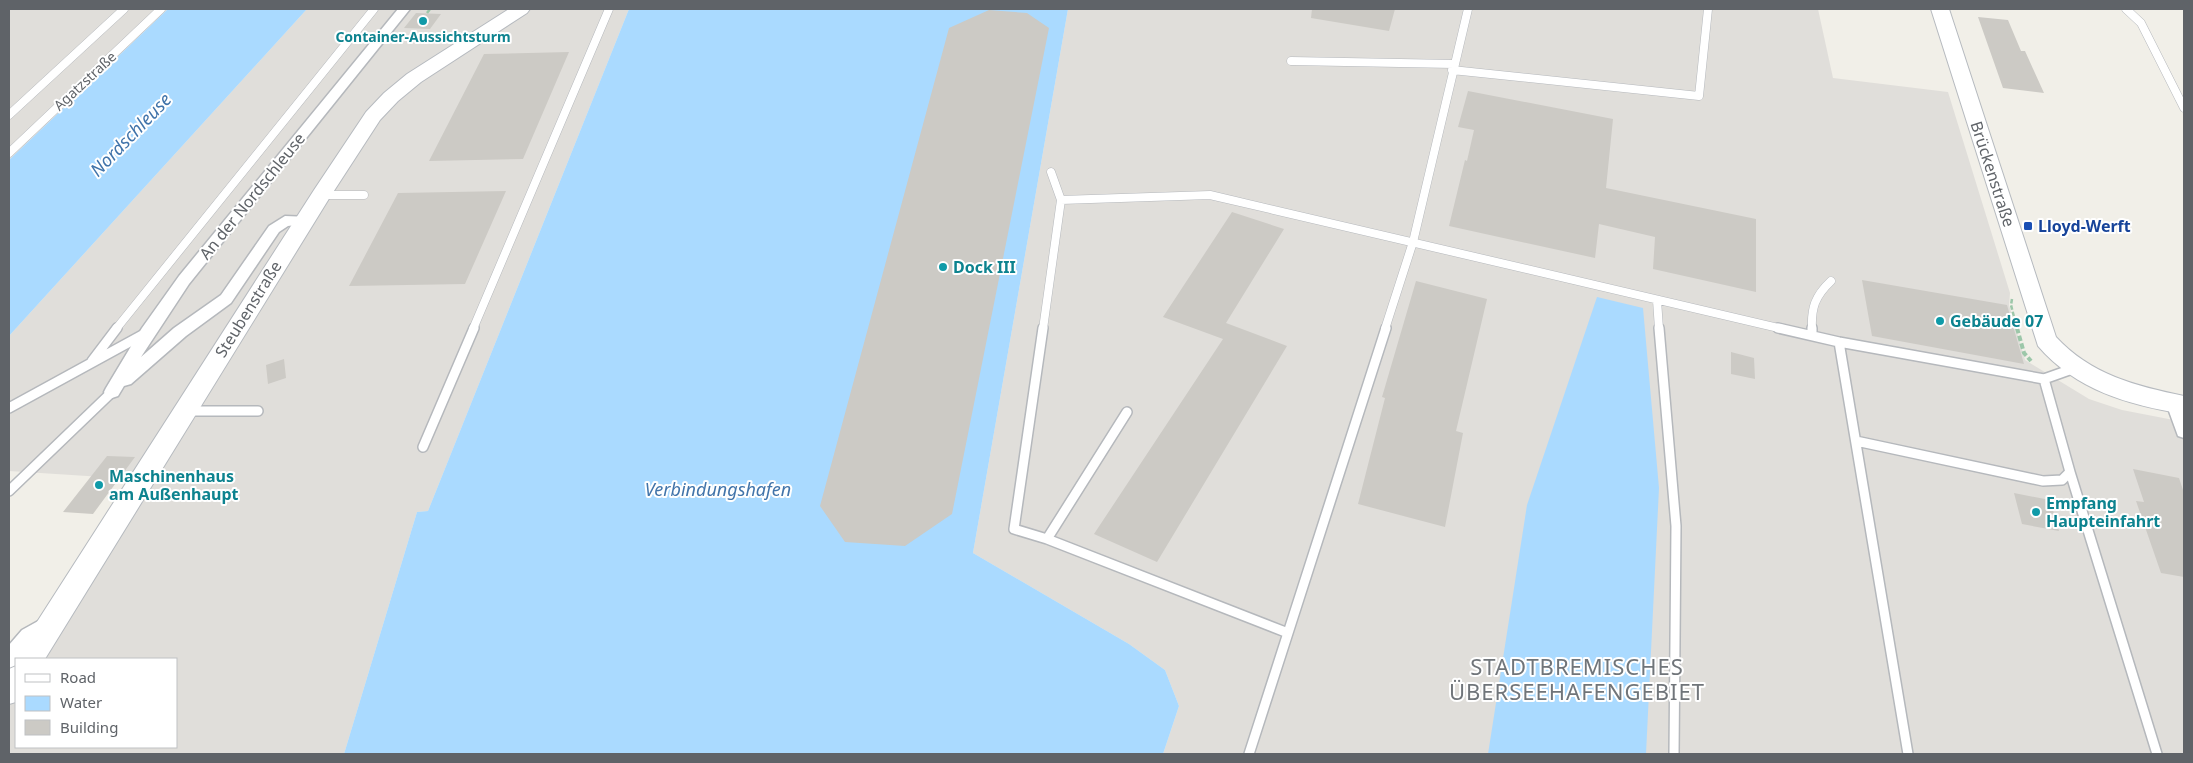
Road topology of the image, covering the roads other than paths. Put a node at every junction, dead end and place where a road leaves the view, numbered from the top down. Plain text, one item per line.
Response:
1 (124, 9) edge
2 (161, 9) edge
3 (374, 9) edge
4 (404, 9) edge
5 (521, 9) edge
6 (609, 9) edge
7 (1468, 9) edge
8 (1708, 9) edge
9 (1940, 9) edge
10 (2126, 9) edge
11 (1291, 61) dead end
12 (1453, 67) junction
13 (2184, 108) edge
14 (9, 115) edge
15 (9, 153) edge
16 (1051, 172) dead end
17 (321, 195) junction
18 (364, 195) dead end
19 (1061, 200) junction
20 (305, 220) junction
21 (1413, 242) junction
22 (1831, 282) dead end
23 (1657, 300) junction
24 (148, 332) junction
25 (1812, 335) junction
26 (1839, 342) junction
27 (92, 361) junction
28 (2075, 368) junction
29 (2044, 379) junction
30 (112, 392) junction
31 (2179, 404) edge
32 (9, 408) edge
33 (185, 411) junction
34 (258, 411) dead end
35 (1127, 412) dead end
36 (2184, 431) edge
37 (1856, 442) junction
38 (423, 447) dead end
39 (2070, 472) junction
40 (9, 491) edge
41 (1047, 539) junction
42 (56, 616) junction
43 (1288, 633) junction
44 (30, 658) edge
45 (9, 660) edge
46 (1249, 754) edge
47 (1674, 754) edge
48 (1908, 754) edge
49 (2157, 754) edge

1 - 14 lane
2 - 15 lane, Agatzstraße
3 - 27 lane
4 - 24 street, An der Nordschleuse
5 - 17 street, Steubenstraße
6 - 38 lane
7 - 12 lane
8 - 12 lane
9 - 28 street, Brückenstraße
10 - 13 lane
11 - 12 lane
12 - 21 lane
16 - 19 lane
17 - 18 lane
17 - 20 street, Steubenstraße
19 - 21 lane
19 - 41 lane
20 - 30 street, An der Nordschleuse
20 - 33 street, Steubenstraße
21 - 23 lane
21 - 43 lane
22 - 25 lane
23 - 25 lane
23 - 47 lane
24 - 27 lane
24 - 30 street, An der Nordschleuse
25 - 26 lane
26 - 29 lane
26 - 37 lane
27 - 32 lane
28 - 29 lane
28 - 31 street
29 - 39 lane
30 - 40 lane, An der Nordschleuse
31 - 36 street
33 - 34 lane
33 - 42 street, Steubenstraße
35 - 41 lane
37 - 39 lane
37 - 48 lane
39 - 49 lane
41 - 43 lane
42 - 44 street, Steubenstraße
42 - 45 street
43 - 46 lane

